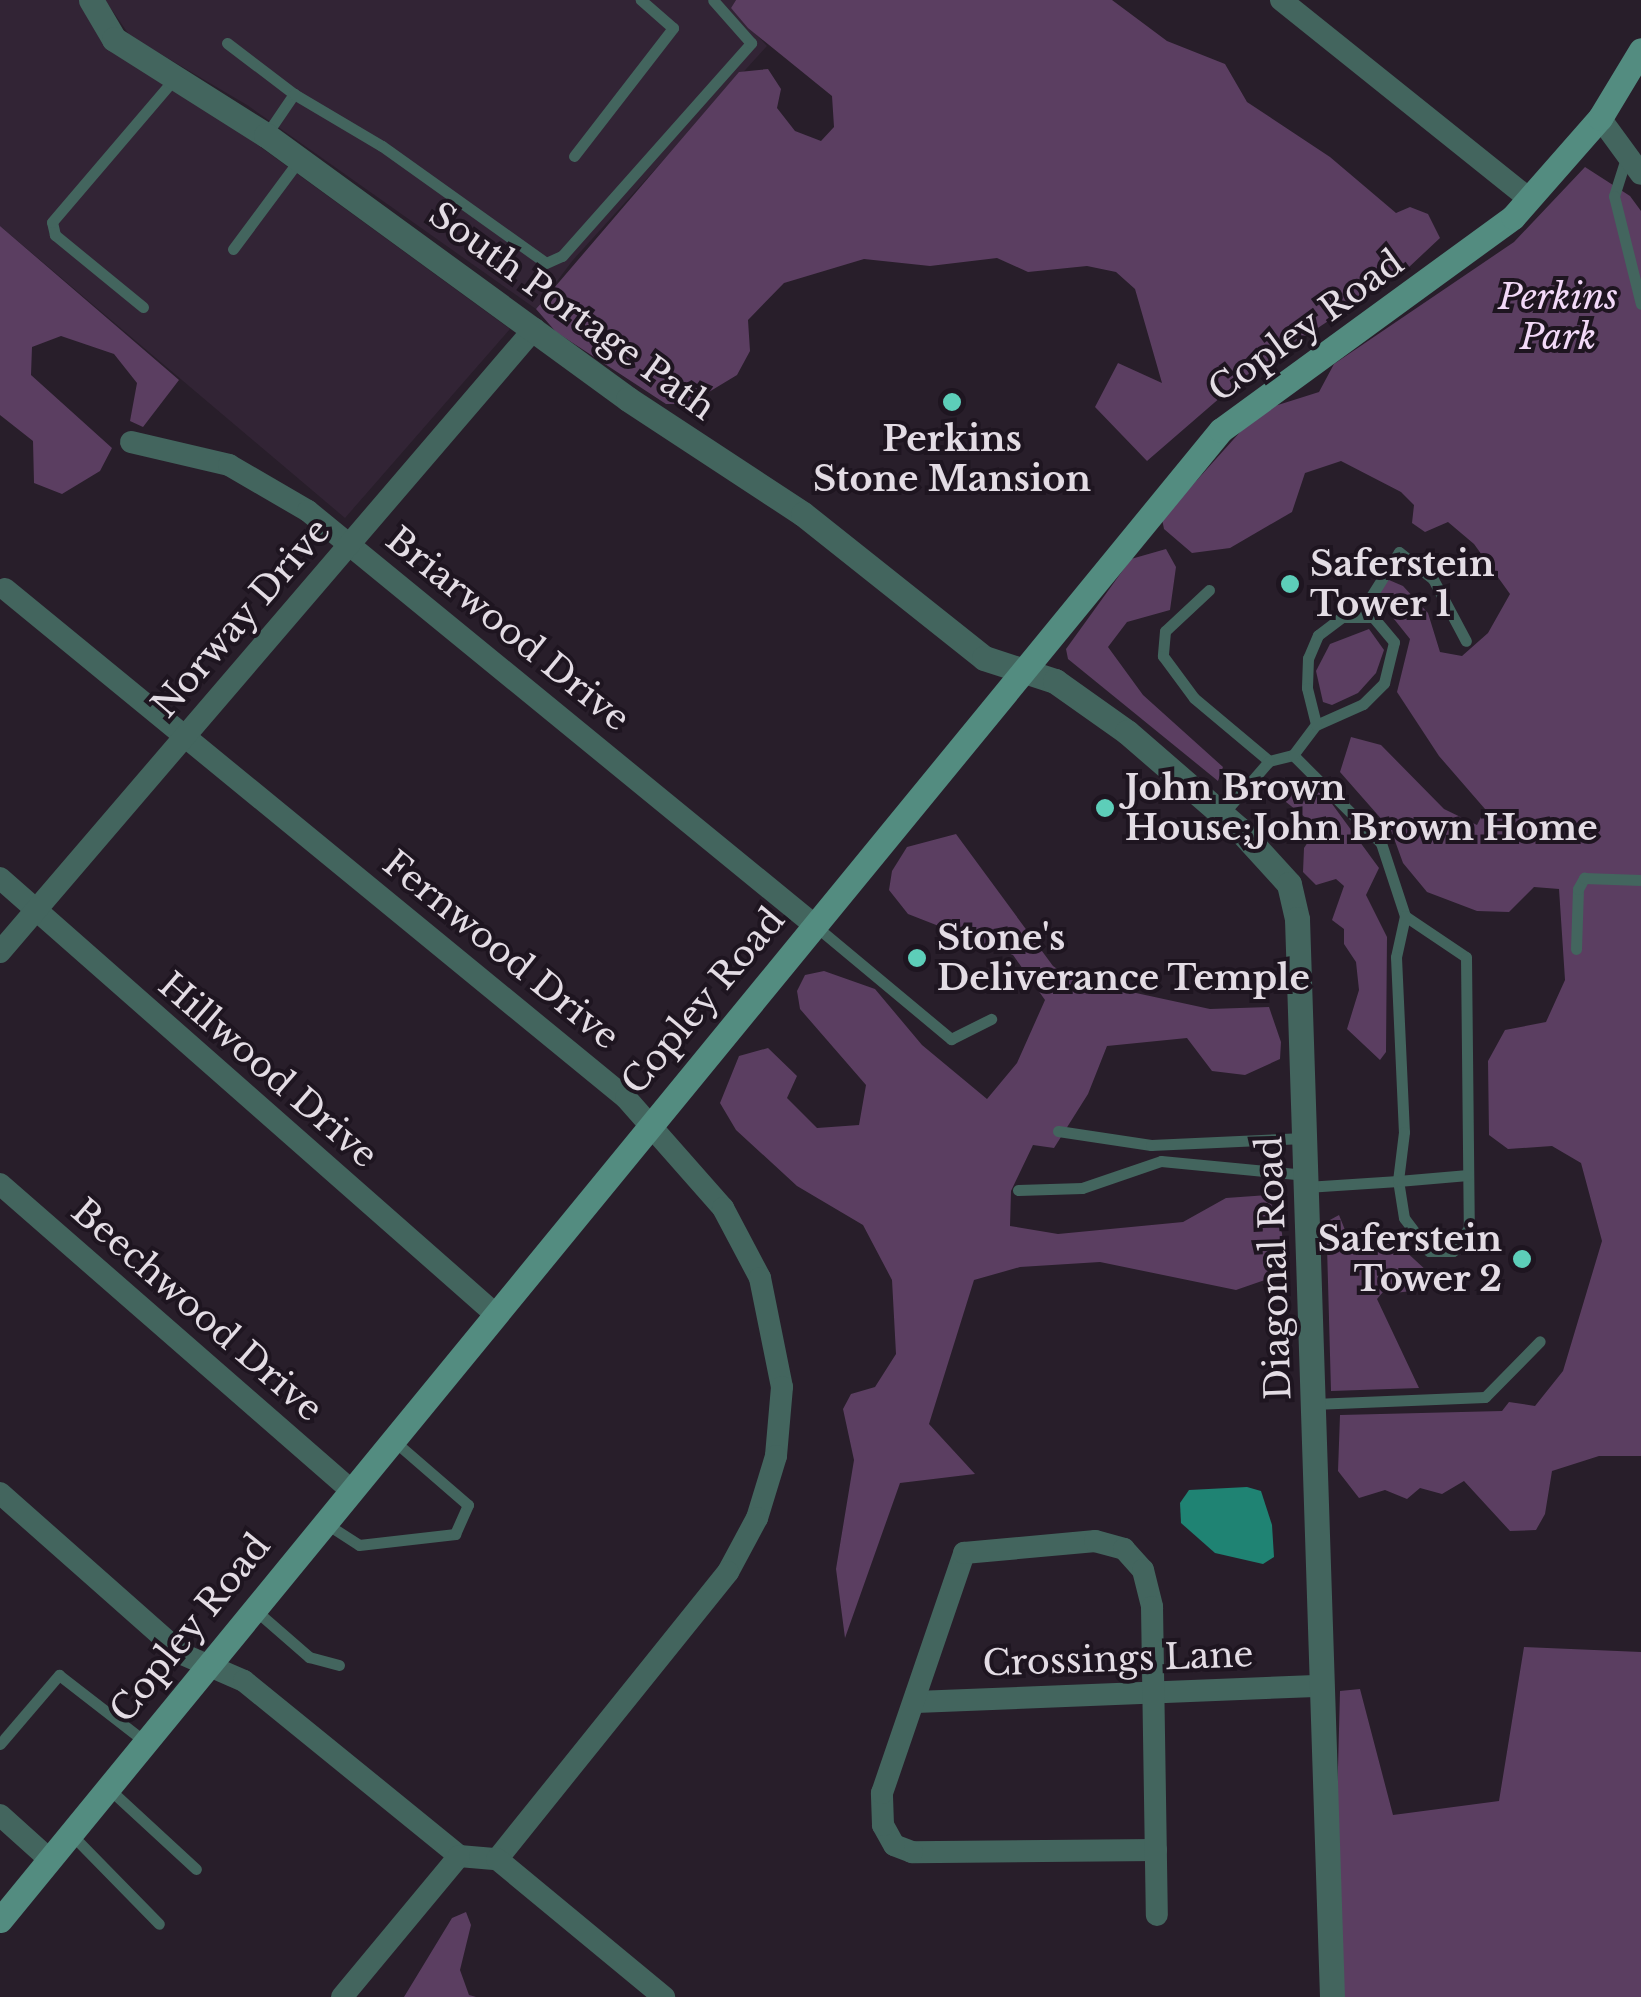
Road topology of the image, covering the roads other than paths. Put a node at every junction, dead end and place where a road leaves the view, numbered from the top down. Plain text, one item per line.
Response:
1 (91, 0) edge
2 (641, 0) edge
3 (712, 0) edge
4 (1281, 0) edge
5 (227, 43) dead end
6 (1641, 50) edge
7 (175, 78) junction
8 (294, 94) junction
9 (1600, 118) junction
10 (266, 135) junction
11 (574, 156) dead end
12 (300, 159) junction
13 (1634, 164) edge
14 (1530, 199) junction
15 (233, 249) dead end
16 (1641, 304) edge
17 (143, 306) dead end
18 (534, 329) junction
19 (130, 442) dead end
20 (351, 545) junction
21 (5, 589) dead end
22 (1209, 590) dead end
23 (1360, 614) junction
24 (1466, 642) dead end
25 (1021, 669) junction
26 (1316, 725) junction
27 (184, 735) junction
28 (1293, 756) junction
29 (1268, 761) junction
30 (1223, 814) junction
31 (0, 878) edge
32 (1641, 880) edge
33 (34, 912) junction
34 (1405, 916) junction
35 (813, 924) junction
36 (1576, 949) dead end
37 (0, 952) edge
38 (991, 1020) dead end
39 (649, 1121) junction
40 (1058, 1131) dead end
41 (1305, 1138) junction
42 (1468, 1174) junction
43 (1306, 1181) junction
44 (1398, 1181) junction
45 (0, 1184) edge
46 (1018, 1190) dead end
47 (493, 1312) junction
48 (1540, 1340) dead end
49 (1312, 1404) junction
50 (390, 1438) junction
51 (349, 1488) junction
52 (0, 1493) edge
53 (322, 1521) junction
54 (252, 1607) junction
55 (206, 1664) junction
56 (340, 1665) dead end
57 (1322, 1686) junction
58 (1153, 1693) junction
59 (916, 1702) junction
60 (144, 1741) junction
61 (0, 1744) edge
62 (107, 1787) junction
63 (0, 1815) edge
64 (70, 1833) junction
65 (1156, 1850) junction
66 (460, 1856) junction
67 (497, 1859) junction
68 (49, 1860) junction
69 (196, 1869) dead end
70 (1157, 1915) dead end
71 (0, 1920) edge
72 (159, 1924) dead end
73 (342, 1997) edge
74 (664, 1997) edge
75 (1332, 1997) edge

1 - 7 street, South Portage Path
2 - 11 lane
3 - 8 lane
4 - 14 street
5 - 8 lane
6 - 9 main road, Copley Road
7 - 10 street, South Portage Path
7 - 17 lane
8 - 10 lane
9 - 13 street
9 - 14 main road, Copley Road
10 - 12 street, South Portage Path
12 - 15 lane
12 - 18 street, South Portage Path
13 - 16 lane
14 - 25 main road, Copley Road
18 - 20 street, Norway Drive
18 - 25 street, South Portage Path
19 - 20 street, Briarwood Drive
20 - 27 street, Norway Drive
20 - 35 street, Briarwood Drive
21 - 27 street, Fernwood Drive
22 - 29 lane
23 - 24 lane
23 - 26 lane
23 - 26 lane
25 - 30 street, Diagonal Road
25 - 35 main road, Copley Road
26 - 28 lane
27 - 33 street, Norway Drive
27 - 39 street, Fernwood Drive
28 - 29 lane
28 - 34 lane
29 - 30 lane
30 - 41 street, Diagonal Road
31 - 33 street, Hillwood Drive
32 - 36 lane
33 - 37 street, Norway Drive
33 - 47 street, Hillwood Drive
34 - 42 lane
34 - 44 lane
35 - 38 lane
35 - 39 main road, Copley Road
39 - 47 main road, Copley Road
39 - 67 street, Fernwood Drive
40 - 41 lane
41 - 43 street, Diagonal Road
42 - 44 lane
42 - 44 lane
43 - 44 lane
43 - 46 lane
43 - 49 street, Diagonal Road
45 - 51 street, Beechwood Drive
47 - 50 main road, Copley Road
48 - 49 lane
49 - 57 street, Diagonal Road
50 - 51 main road, Copley Road
50 - 53 lane
51 - 53 main road, Copley Road
52 - 55 street
53 - 54 main road, Copley Road
54 - 55 main road, Copley Road
54 - 56 lane
55 - 60 main road, Copley Road
55 - 66 street
57 - 58 street, Crossings Lane
57 - 75 street, Diagonal Road
58 - 59 street, Crossings Lane
58 - 59 street
58 - 65 street
59 - 65 street
60 - 61 lane
60 - 62 main road, Copley Road
62 - 64 main road, Copley Road
62 - 69 lane
63 - 68 street
64 - 68 main road, Copley Road
64 - 72 lane
65 - 70 street
66 - 67 street
66 - 73 street
67 - 74 street
68 - 71 main road, Copley Road

